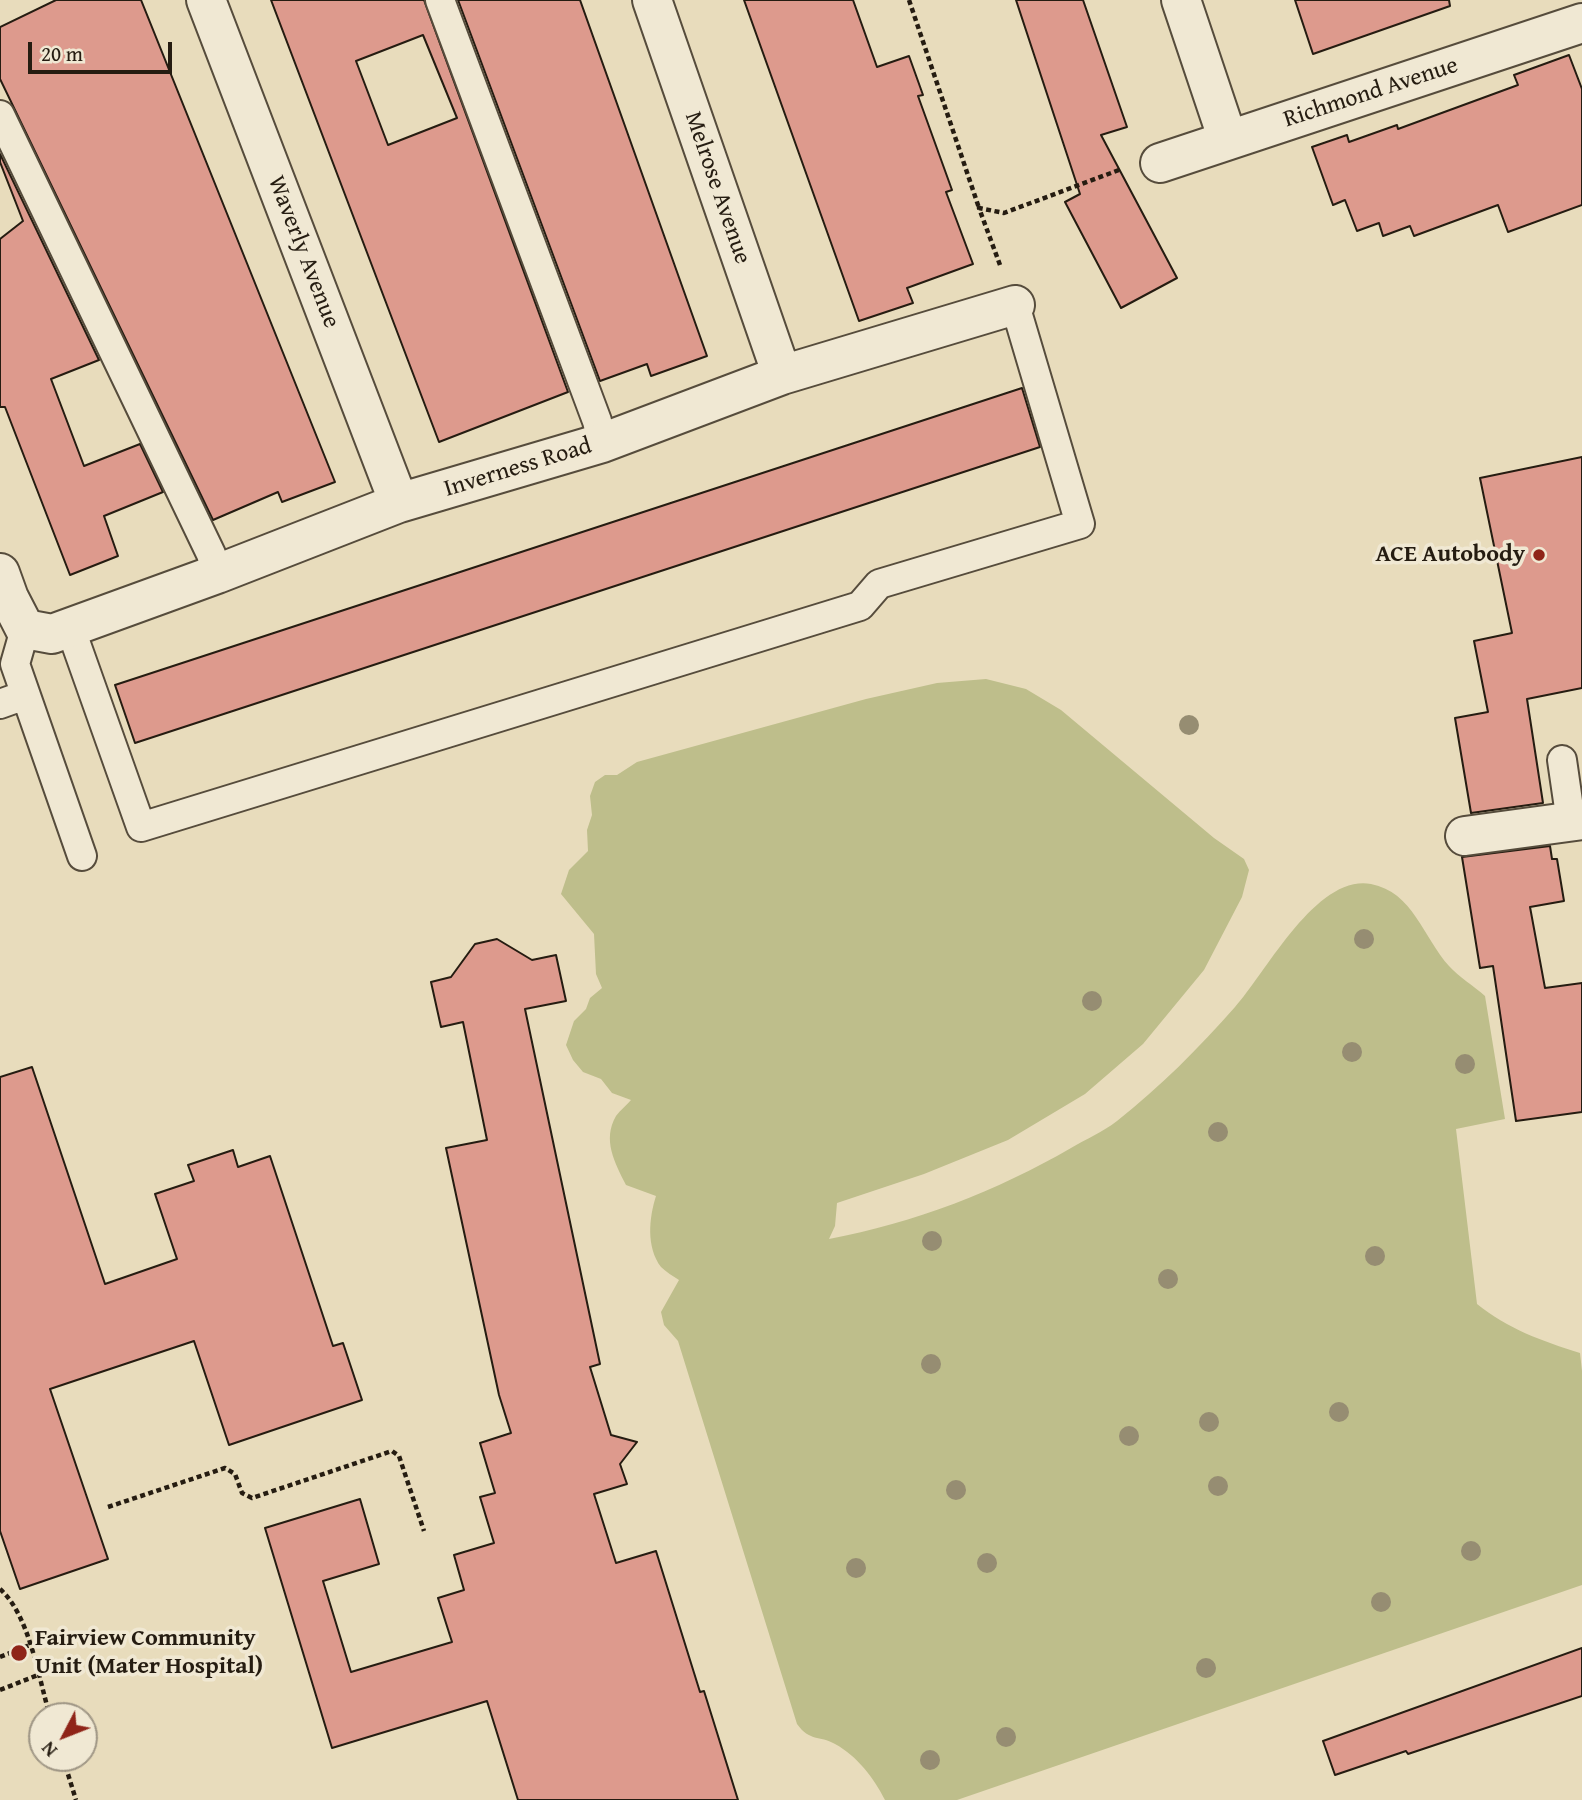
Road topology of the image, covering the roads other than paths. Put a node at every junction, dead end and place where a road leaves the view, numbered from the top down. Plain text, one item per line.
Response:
1 (206, 0) edge
2 (440, 0) edge
3 (652, 0) edge
4 (1181, 0) edge
5 (1582, 23) edge
6 (0, 115) edge
7 (1228, 141) junction
8 (1160, 163) road end
9 (1015, 305) joint
10 (782, 375) junction
11 (602, 443) junction
12 (399, 503) junction
13 (0, 573) edge
14 (217, 574) junction
15 (70, 628) junction
16 (25, 629) junction
17 (13, 700) edge
18 (1562, 760) dead end
19 (1576, 821) edge
20 (1465, 836) dead end
21 (82, 856) dead end

1 - 12 street, Waverly Avenue
2 - 11 lane
3 - 10 street, Melrose Avenue
4 - 7 street
5 - 7 street, Richmond Avenue
6 - 14 lane
7 - 8 street, Richmond Avenue
9 - 10 street, Inverness Road
9 - 15 lane
10 - 11 street, Inverness Road
11 - 12 street, Inverness Road
12 - 14 street, Inverness Road
13 - 16 street
14 - 15 street, Inverness Road
15 - 16 street, Inverness Road
16 - 17 lane
17 - 21 lane
18 - 19 lane
19 - 20 street

